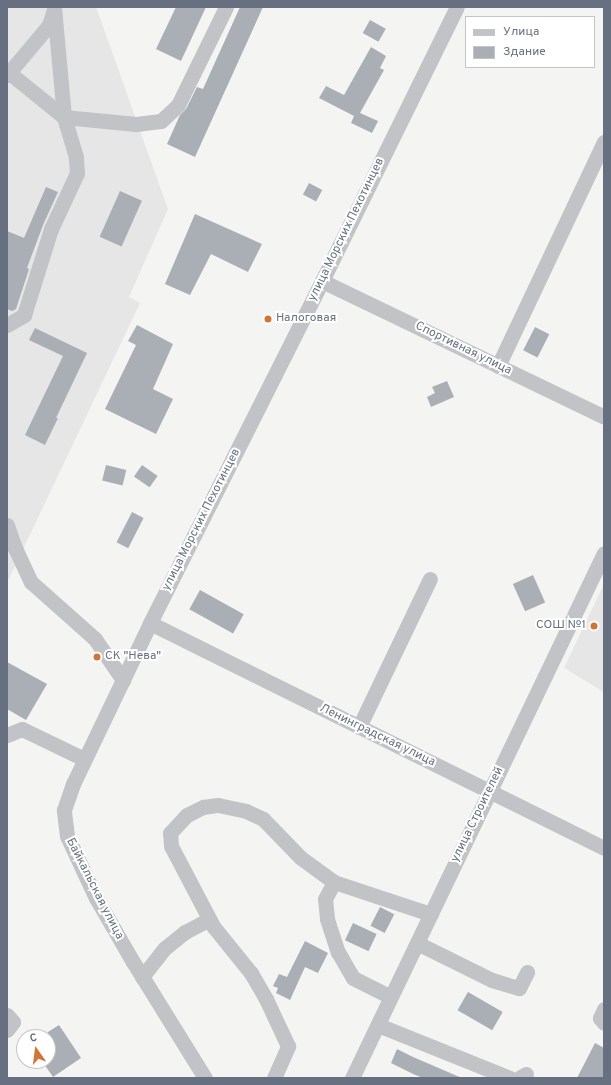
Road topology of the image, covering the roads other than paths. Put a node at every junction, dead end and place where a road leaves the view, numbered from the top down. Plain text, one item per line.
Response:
1 (54, 7) edge
2 (226, 7) edge
3 (457, 7) edge
4 (7, 73) edge
5 (64, 117) junction
6 (604, 142) edge
7 (322, 281) junction
8 (7, 325) edge
9 (498, 366) junction
10 (604, 417) edge
11 (7, 525) edge
12 (604, 553) edge
13 (430, 579) dead end
14 (150, 623) junction
15 (123, 680) junction
16 (359, 727) junction
17 (7, 734) edge
18 (84, 759) junction
19 (490, 791) junction
20 (604, 848) edge
21 (334, 882) junction
22 (431, 914) junction
23 (209, 919) junction
24 (417, 943) junction
25 (527, 972) dead end
26 (142, 977) junction
27 (391, 997) junction
28 (604, 1008) edge
29 (7, 1015) edge
30 (604, 1023) edge
31 (378, 1025) junction
32 (7, 1030) edge
33 (205, 1078) edge
34 (274, 1078) edge
35 (352, 1078) edge
36 (510, 1078) edge

1 - 4 street
1 - 5 street
2 - 5 street
3 - 7 street, улица Морских Пехотинцев
4 - 5 street
5 - 8 street
6 - 9 street
7 - 9 street, Спортивная улица
7 - 14 street, улица Морских Пехотинцев
9 - 10 street, Спортивная улица
11 - 15 street
12 - 19 street, улица Строителей
13 - 16 street
14 - 15 street, Байкальская улица
14 - 16 street, Ленинградская улица
15 - 18 street, Байкальская улица
16 - 19 street, Ленинградская улица
17 - 18 street
18 - 26 street, Байкальская улица
19 - 20 street, Ленинградская улица
19 - 22 street, улица Строителей
21 - 22 street
21 - 23 street
21 - 27 street
22 - 24 street, улица Строителей
23 - 26 street
23 - 34 street
24 - 25 street
24 - 27 street, улица Строителей
26 - 33 street, Байкальская улица
27 - 31 street, улица Строителей
28 - 30 street
29 - 32 street
31 - 35 street, улица Строителей
31 - 36 street

